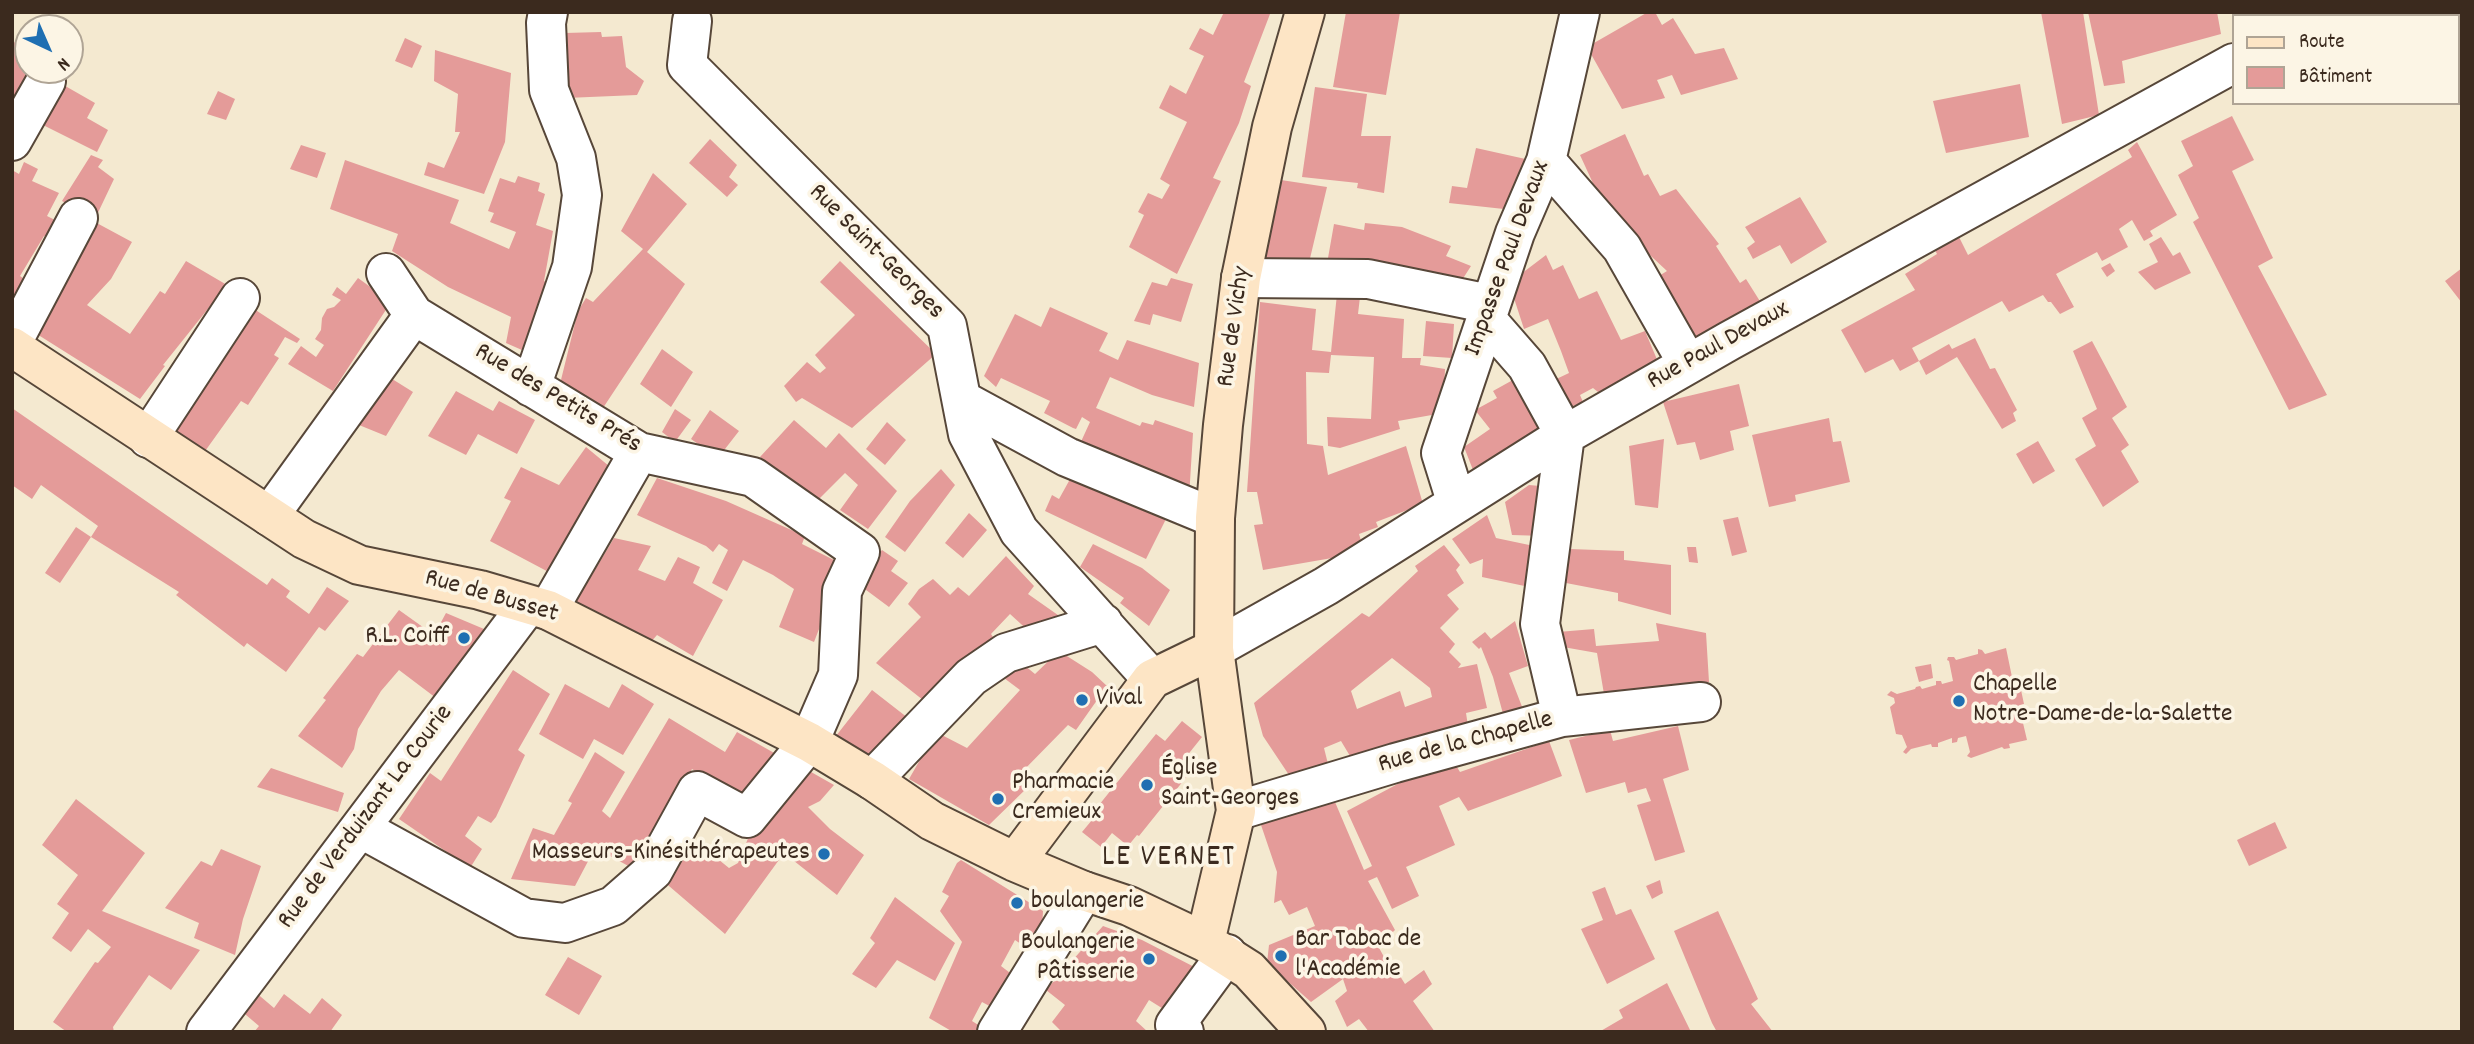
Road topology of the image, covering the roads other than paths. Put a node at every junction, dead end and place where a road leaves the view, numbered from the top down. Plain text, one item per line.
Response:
1 (548, 12) edge
2 (1305, 12) edge
3 (1580, 12) edge
4 (692, 21) dead end
5 (2232, 64) edge
6 (44, 84) edge
7 (12, 141) edge
8 (1546, 161) junction
9 (78, 218) dead end
10 (386, 273) dead end
11 (1241, 278) junction
12 (240, 298) dead end
13 (1488, 311) junction
14 (414, 315) junction
15 (12, 345) edge
16 (1688, 364) junction
17 (531, 387) junction
18 (962, 400) junction
19 (1565, 435) junction
20 (148, 438) junction
21 (639, 452) junction
22 (1456, 502) junction
23 (269, 516) junction
24 (1216, 518) junction
25 (538, 607) junction
26 (1102, 623) junction
27 (1214, 649) junction
28 (1152, 678) junction
29 (1701, 702) dead end
30 (1562, 717) junction
31 (808, 742) junction
32 (872, 780) junction
33 (1236, 811) junction
34 (360, 828) junction
35 (1015, 862) junction
36 (1084, 891) junction
37 (1216, 948) junction
38 (206, 1032) edge
39 (997, 1032) edge
40 (1184, 1032) edge
41 (1306, 1032) edge

1 - 17 street
2 - 11 street, Rue de Vichy
3 - 8 street, Impasse Paul Devaux
4 - 18 street, Rue Saint-Georges
5 - 16 street, Rue Paul Devaux
6 - 7 street
8 - 13 street, Impasse Paul Devaux
8 - 16 street
9 - 15 street
10 - 14 street, Rue des Petits Prés
11 - 13 street
11 - 24 street, Rue de Vichy
12 - 20 street
13 - 19 street
13 - 22 street, Impasse Paul Devaux
14 - 17 street, Rue des Petits Prés
14 - 23 street
15 - 20 street, Rue de Busset
16 - 19 street, Rue Paul Devaux
17 - 21 street, Rue des Petits Prés
18 - 24 street
18 - 26 street, Rue Saint-Georges
19 - 22 street, Rue Paul Devaux
19 - 30 street
20 - 23 street, Rue de Busset
21 - 25 street, Rue de Verduizant La Courie
21 - 31 street, Rue des Petits Prés
22 - 27 street, Rue Paul Devaux
23 - 25 street, Rue de Busset
24 - 27 street, Rue de Vichy
25 - 31 street, Rue de Busset
25 - 34 street, Rue de Verduizant La Courie
26 - 28 street, Rue Saint-Georges
26 - 32 street
27 - 28 street
27 - 33 street, Rue de Vichy
28 - 35 street
29 - 30 street, Rue de la Chapelle
30 - 33 street, Rue de la Chapelle
31 - 32 street, Rue de Busset
31 - 34 street
32 - 35 street, Rue de Busset
33 - 37 street
34 - 38 street, Rue de Verduizant La Courie
35 - 36 street, Rue de Busset
36 - 37 street, Rue de Busset
36 - 39 street
37 - 40 street
37 - 41 street, Rue de Busset

